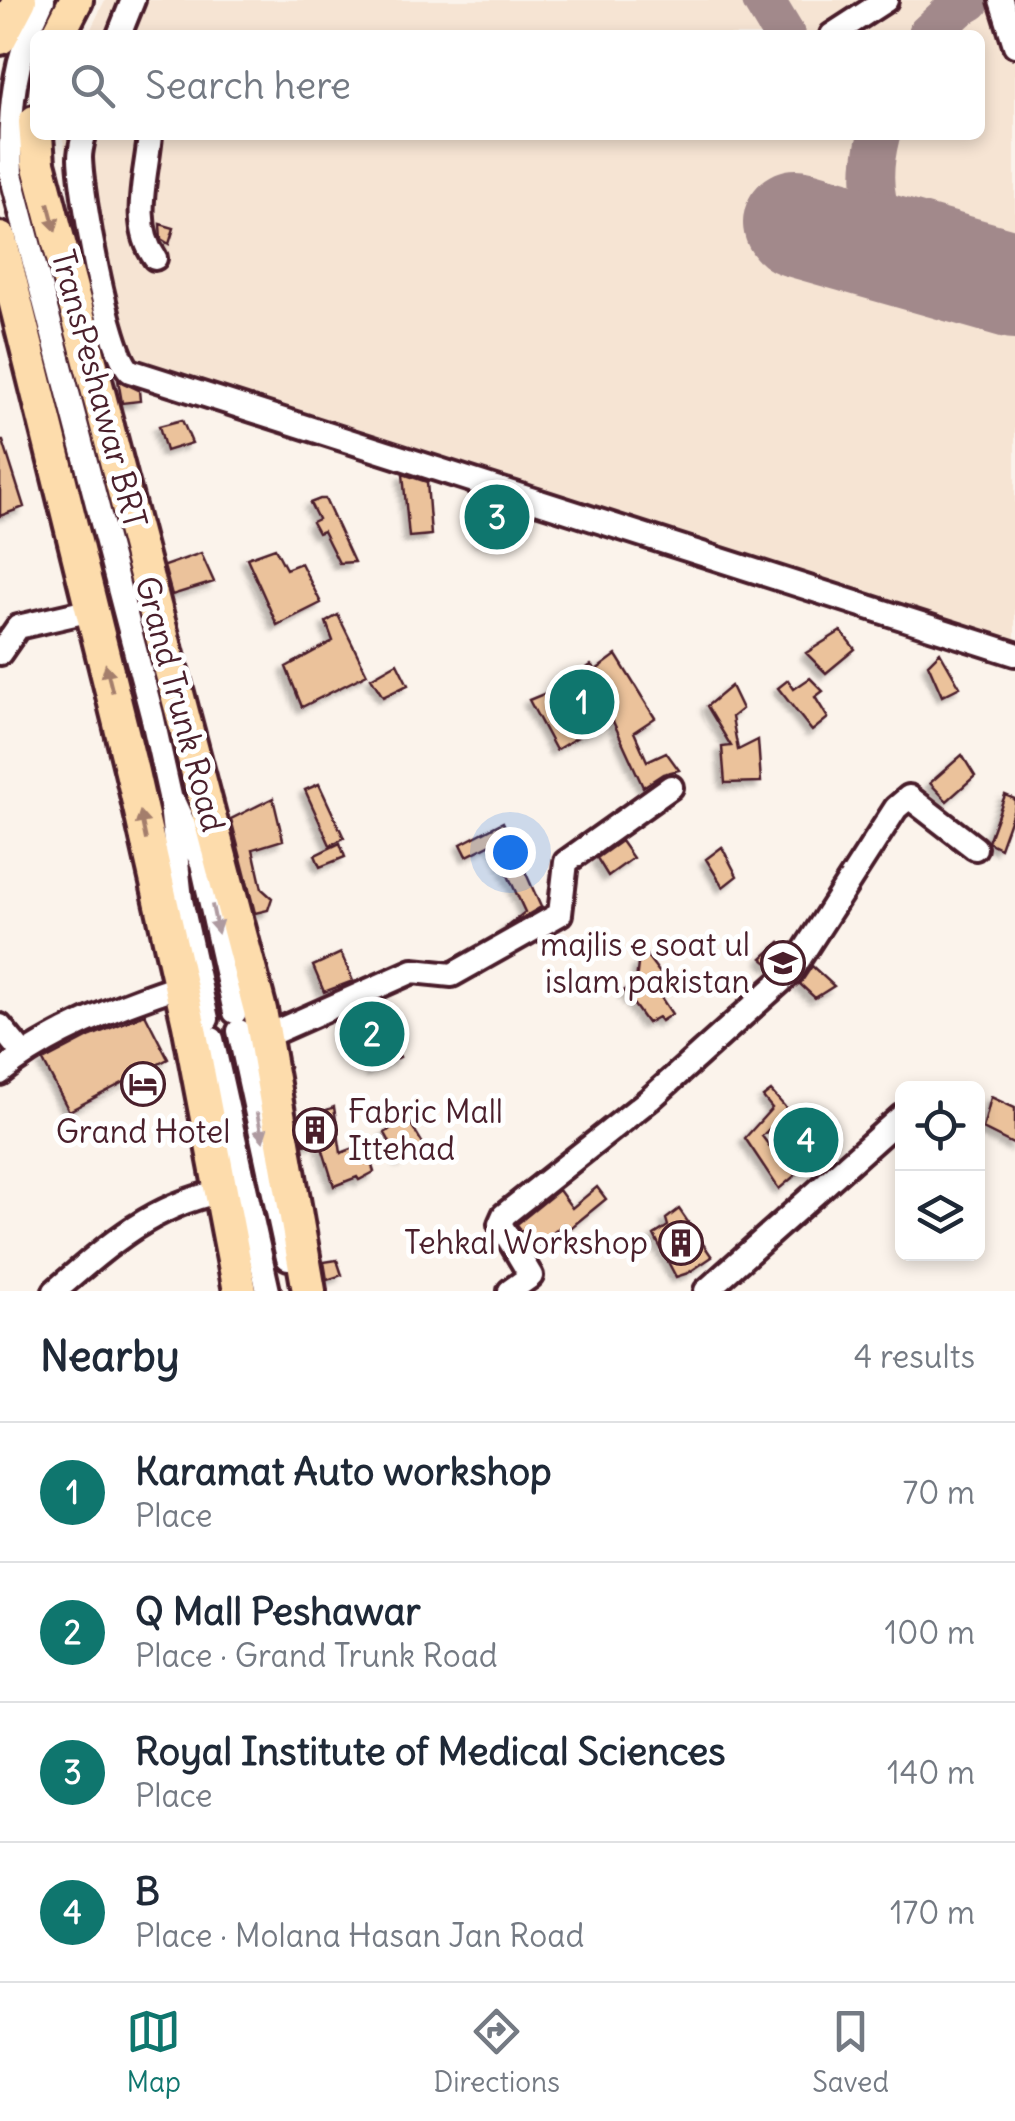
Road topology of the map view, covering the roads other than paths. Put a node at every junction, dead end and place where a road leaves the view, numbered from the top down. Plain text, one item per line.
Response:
1 (5, 0) edge
2 (20, 0) edge
3 (44, 0) edge
4 (76, 0) edge
5 (133, 0) edge
6 (886, 0) edge
7 (1000, 0) edge
8 (0, 8) edge
9 (31, 30) edge
10 (61, 30) edge
11 (121, 30) edge
12 (840, 30) edge
13 (30, 32) edge
14 (0, 38) edge
15 (1015, 45) edge
16 (36, 140) edge
17 (83, 140) edge
18 (150, 140) edge
19 (0, 238) edge
20 (155, 258) dead end
21 (0, 271) edge
22 (56, 462) junction
23 (92, 610) junction
24 (0, 653) edge
25 (1015, 654) edge
26 (672, 787) dead end
27 (170, 796) junction
28 (975, 848) dead end
29 (178, 986) junction
30 (0, 1026) edge
31 (246, 1027) junction
32 (23, 1054) junction
33 (0, 1073) edge
34 (895, 1122) edge
35 (218, 1192) junction
36 (56, 1291) edge
37 (240, 1291) edge
38 (268, 1291) edge
39 (295, 1291) edge
40 (309, 1291) edge
41 (510, 1291) edge
42 (706, 1291) edge

1 - 8 street
2 - 14 highway
3 - 9 street, TransPeshawar BRT
4 - 10 highway
5 - 11 street
6 - 12 street
7 - 15 street
13 - 27 street, TransPeshawar BRT
16 -> 31 highway, Grand Trunk Road
17 - 25 street
18 - 20 street
19 - 22 highway, Grand Trunk Road
21 - 22 street
22 - 23 highway, Grand Trunk Road
23 - 24 street
29 -> 23 highway, Grand Trunk Road
26 - 31 street
27 -> 31 street, TransPeshawar BRT
27 - 38 street, TransPeshawar BRT
28 - 41 street
29 - 32 street
29 - 35 highway, Grand Trunk Road
30 - 32 street
31 -> 39 street, TransPeshawar BRT
31 - 40 highway, Grand Trunk Road
32 - 33 street
34 - 42 street
35 - 36 street
35 - 37 highway, Grand Trunk Road

